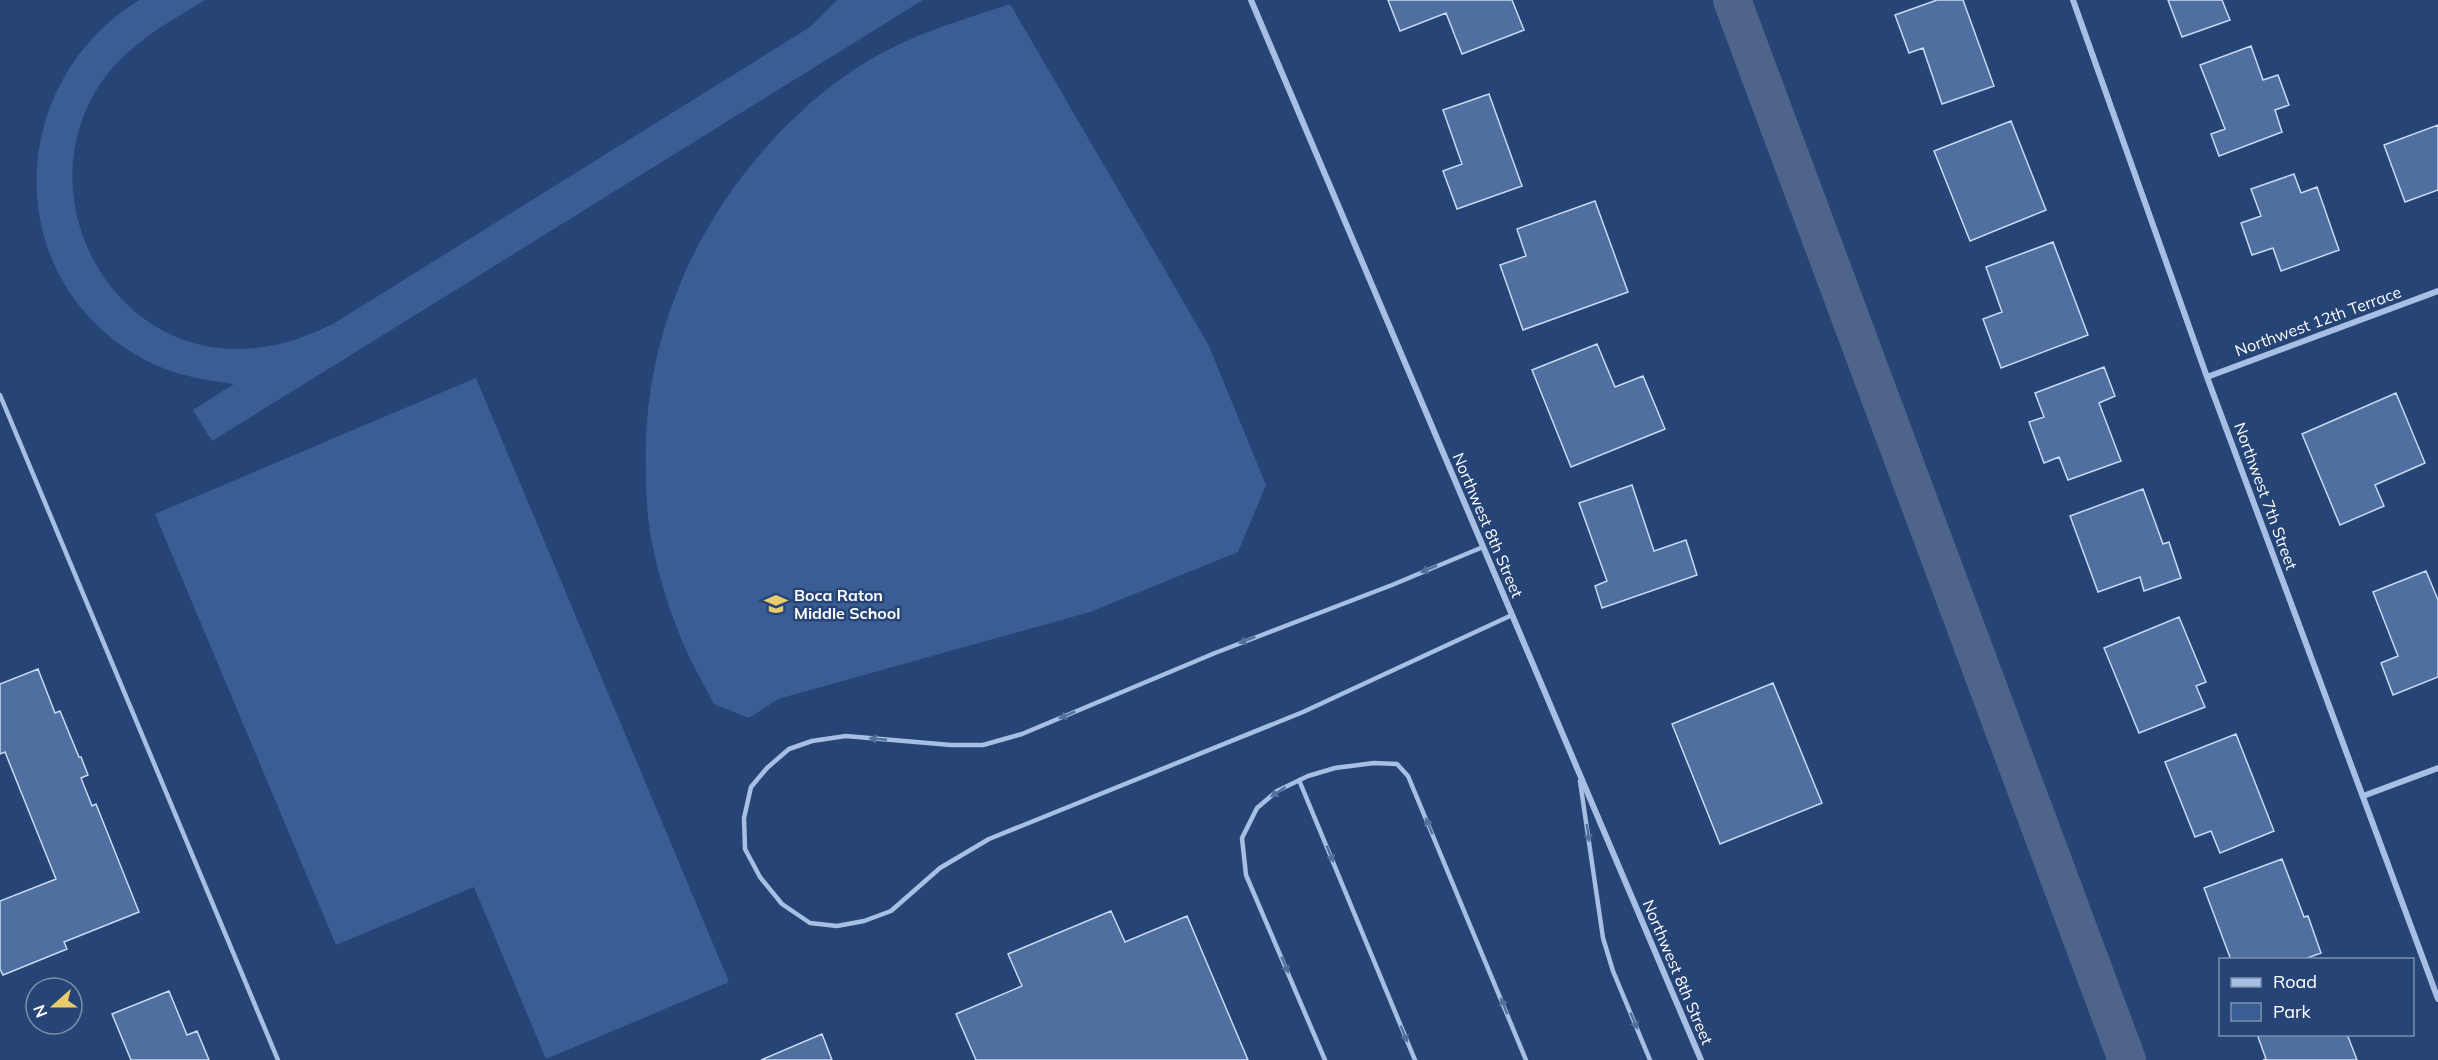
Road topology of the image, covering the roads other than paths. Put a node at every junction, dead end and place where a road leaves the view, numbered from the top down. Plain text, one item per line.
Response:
1 (1251, 0) edge
2 (2073, 0) edge
3 (2438, 291) edge
4 (2207, 377) junction
5 (0, 395) edge
6 (1483, 547) junction
7 (1512, 615) junction
8 (2438, 768) edge
9 (1580, 775) junction
10 (1299, 780) junction
11 (2362, 796) junction
12 (2438, 999) edge
13 (278, 1060) edge
14 (1325, 1060) edge
15 (1415, 1060) edge
16 (1526, 1060) edge
17 (1650, 1060) edge
18 (1701, 1060) edge

1 - 6 street, Northwest 8th Street
2 - 4 street, Northwest 7th Street
3 - 4 street, Northwest 12th Terrace
4 - 11 street, Northwest 7th Street
5 - 13 lane
6 - 7 street, Northwest 8th Street
6 -> 7 lane
7 - 9 street, Northwest 8th Street
8 - 11 street
9 -> 17 lane
9 - 18 street, Northwest 8th Street
10 -> 14 lane
10 -> 15 lane
16 -> 10 lane
11 - 12 street, Northwest 7th Street

